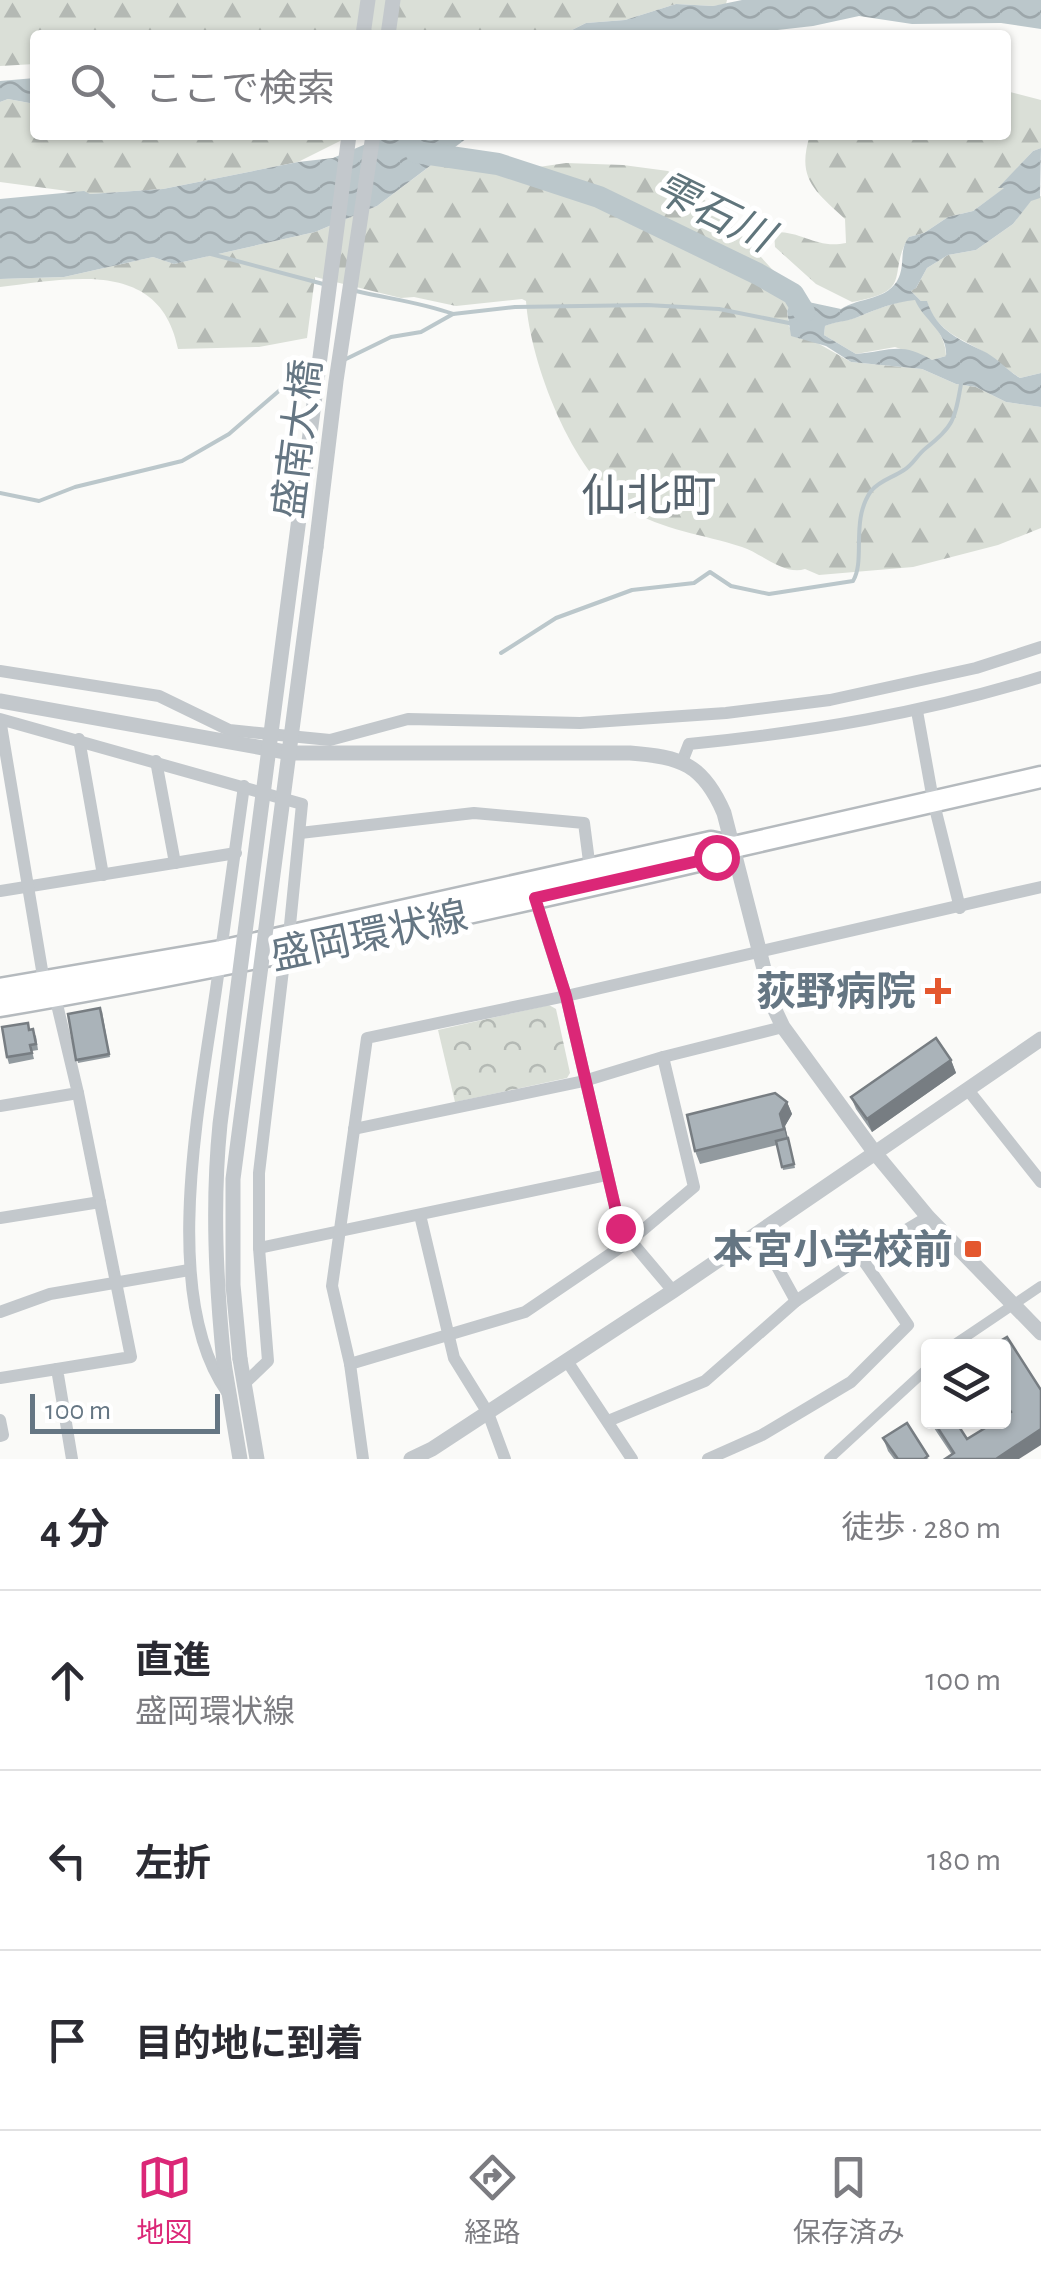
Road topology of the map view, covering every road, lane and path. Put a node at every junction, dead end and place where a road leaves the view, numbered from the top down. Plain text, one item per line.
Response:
1 (368, 0) edge
2 (394, 0) edge
3 (364, 30) edge
4 (389, 30) edge
5 (349, 140) edge
6 (372, 140) edge
7 (1041, 647) edge
8 (0, 670) edge
9 (1041, 677) edge
10 (7, 702) edge
11 (916, 710) junction
12 (79, 738) junction
13 (270, 751) junction
14 (291, 753) junction
15 (156, 760) junction
16 (682, 762) junction
17 (1041, 777) edge
18 (244, 786) junction
19 (933, 800) junction
20 (300, 833) junction
21 (734, 847) junction
22 (236, 853) junction
23 (175, 863) junction
24 (590, 870) junction
25 (103, 875) junction
26 (27, 886) junction
27 (1041, 887) edge
28 (0, 891) edge
29 (535, 898) junction
30 (960, 908) junction
31 (287, 944) junction
32 (760, 952) junction
33 (220, 960) junction
34 (49, 989) junction
35 (0, 990) edge
36 (566, 996) junction
37 (0, 1006) edge
38 (782, 1028) junction
39 (1041, 1039) edge
40 (663, 1057) junction
41 (584, 1081) junction
42 (968, 1090) junction
43 (78, 1093) junction
44 (0, 1106) edge
45 (354, 1129) junction
46 (875, 1153) junction
47 (1036, 1166) edge
48 (607, 1176) junction
49 (1041, 1182) edge
50 (100, 1202) junction
51 (420, 1216) junction
52 (928, 1217) junction
53 (0, 1218) edge
54 (340, 1232) junction
55 (758, 1232) junction
56 (631, 1240) junction
57 (259, 1248) junction
58 (861, 1256) junction
59 (189, 1270) junction
60 (116, 1280) junction
61 (1041, 1286) edge
62 (673, 1291) junction
63 (796, 1301) junction
64 (1014, 1308) junction
65 (0, 1312) edge
66 (1041, 1333) edge
67 (448, 1335) junction
68 (963, 1339) edge
69 (232, 1361) junction
70 (567, 1361) junction
71 (350, 1364) junction
72 (57, 1369) junction
73 (921, 1374) edge
74 (0, 1378) edge
75 (245, 1383) junction
76 (228, 1394) junction
77 (488, 1413) junction
78 (0, 1420) edge
79 (608, 1421) junction
80 (0, 1436) edge
81 (72, 1459) edge
82 (240, 1459) edge
83 (257, 1459) edge
84 (363, 1459) edge
85 (411, 1459) edge
86 (505, 1459) edge
87 (632, 1459) edge
88 (708, 1459) edge
89 (828, 1459) edge

1 - 3 street
2 - 4 street
5 - 13 street, 盛南大橋, bridge
6 - 14 street, 盛南大橋, bridge
7 - 8 street
9 - 11 street
10 - 13 street
11 - 16 street
11 - 19 street
12 - 15 street
12 - 25 street
12 - 26 street
13 - 14 street, bridge
13 - 69 street, 盛南大橋, bridge
14 - 16 street
14 - 69 street, 盛南大橋, bridge
15 - 18 street
15 - 23 street
16 - 21 street
17 - 19 main road, 盛岡環状線
18 - 20 street
18 - 22 street
19 - 21 main road, 盛岡環状線
19 - 30 street
20 - 24 street
20 - 31 street
21 - 24 main road, 盛岡環状線
21 - 29 main road, 盛岡環状線
21 - 32 street
22 - 23 street
22 - 33 street
23 - 25 street
24 - 31 main road, 盛岡環状線
25 - 26 street
26 - 28 street
26 - 34 street
27 - 30 street
29 - 31 main road, 盛岡環状線
29 - 36 street
30 - 32 street
31 - 33 main road, 盛岡環状線
31 - 57 street
32 - 36 street
32 - 38 street
33 - 34 main road, 盛岡環状線
33 - 59 street
34 - 35 main road, 盛岡環状線
34 - 37 main road, 盛岡環状線
34 - 43 street
36 - 41 street
36 - 45 street
38 - 40 street
38 - 46 street
39 - 42 street
40 - 41 street
40 - 56 street
41 - 45 street
41 - 48 street
42 - 46 street
42 - 47 street
43 - 44 street
43 - 50 street
45 - 54 street
46 - 52 street
46 - 55 street
47 - 49 street
48 - 51 street
48 - 56 street
50 - 53 street
50 - 60 street
51 - 54 street
51 - 67 street
52 - 58 street
52 - 64 street
54 - 57 street
54 - 71 street
55 - 62 street
55 - 63 street
56 - 62 street
56 - 67 street
57 - 75 street
58 - 63 street
58 - 88 street
59 - 60 street
59 - 76 street
60 - 65 street
60 - 72 street
61 - 64 street
62 - 70 street
63 - 79 street
64 - 66 street
64 - 68 street
67 - 71 street
67 - 77 street
69 - 75 street
69 - 76 street
70 - 77 street
70 - 79 street
71 - 84 street
72 - 74 street
72 - 81 street
73 - 89 street
75 - 83 street
76 - 82 street
77 - 85 street
77 - 86 street
78 - 80 street
79 - 87 street

